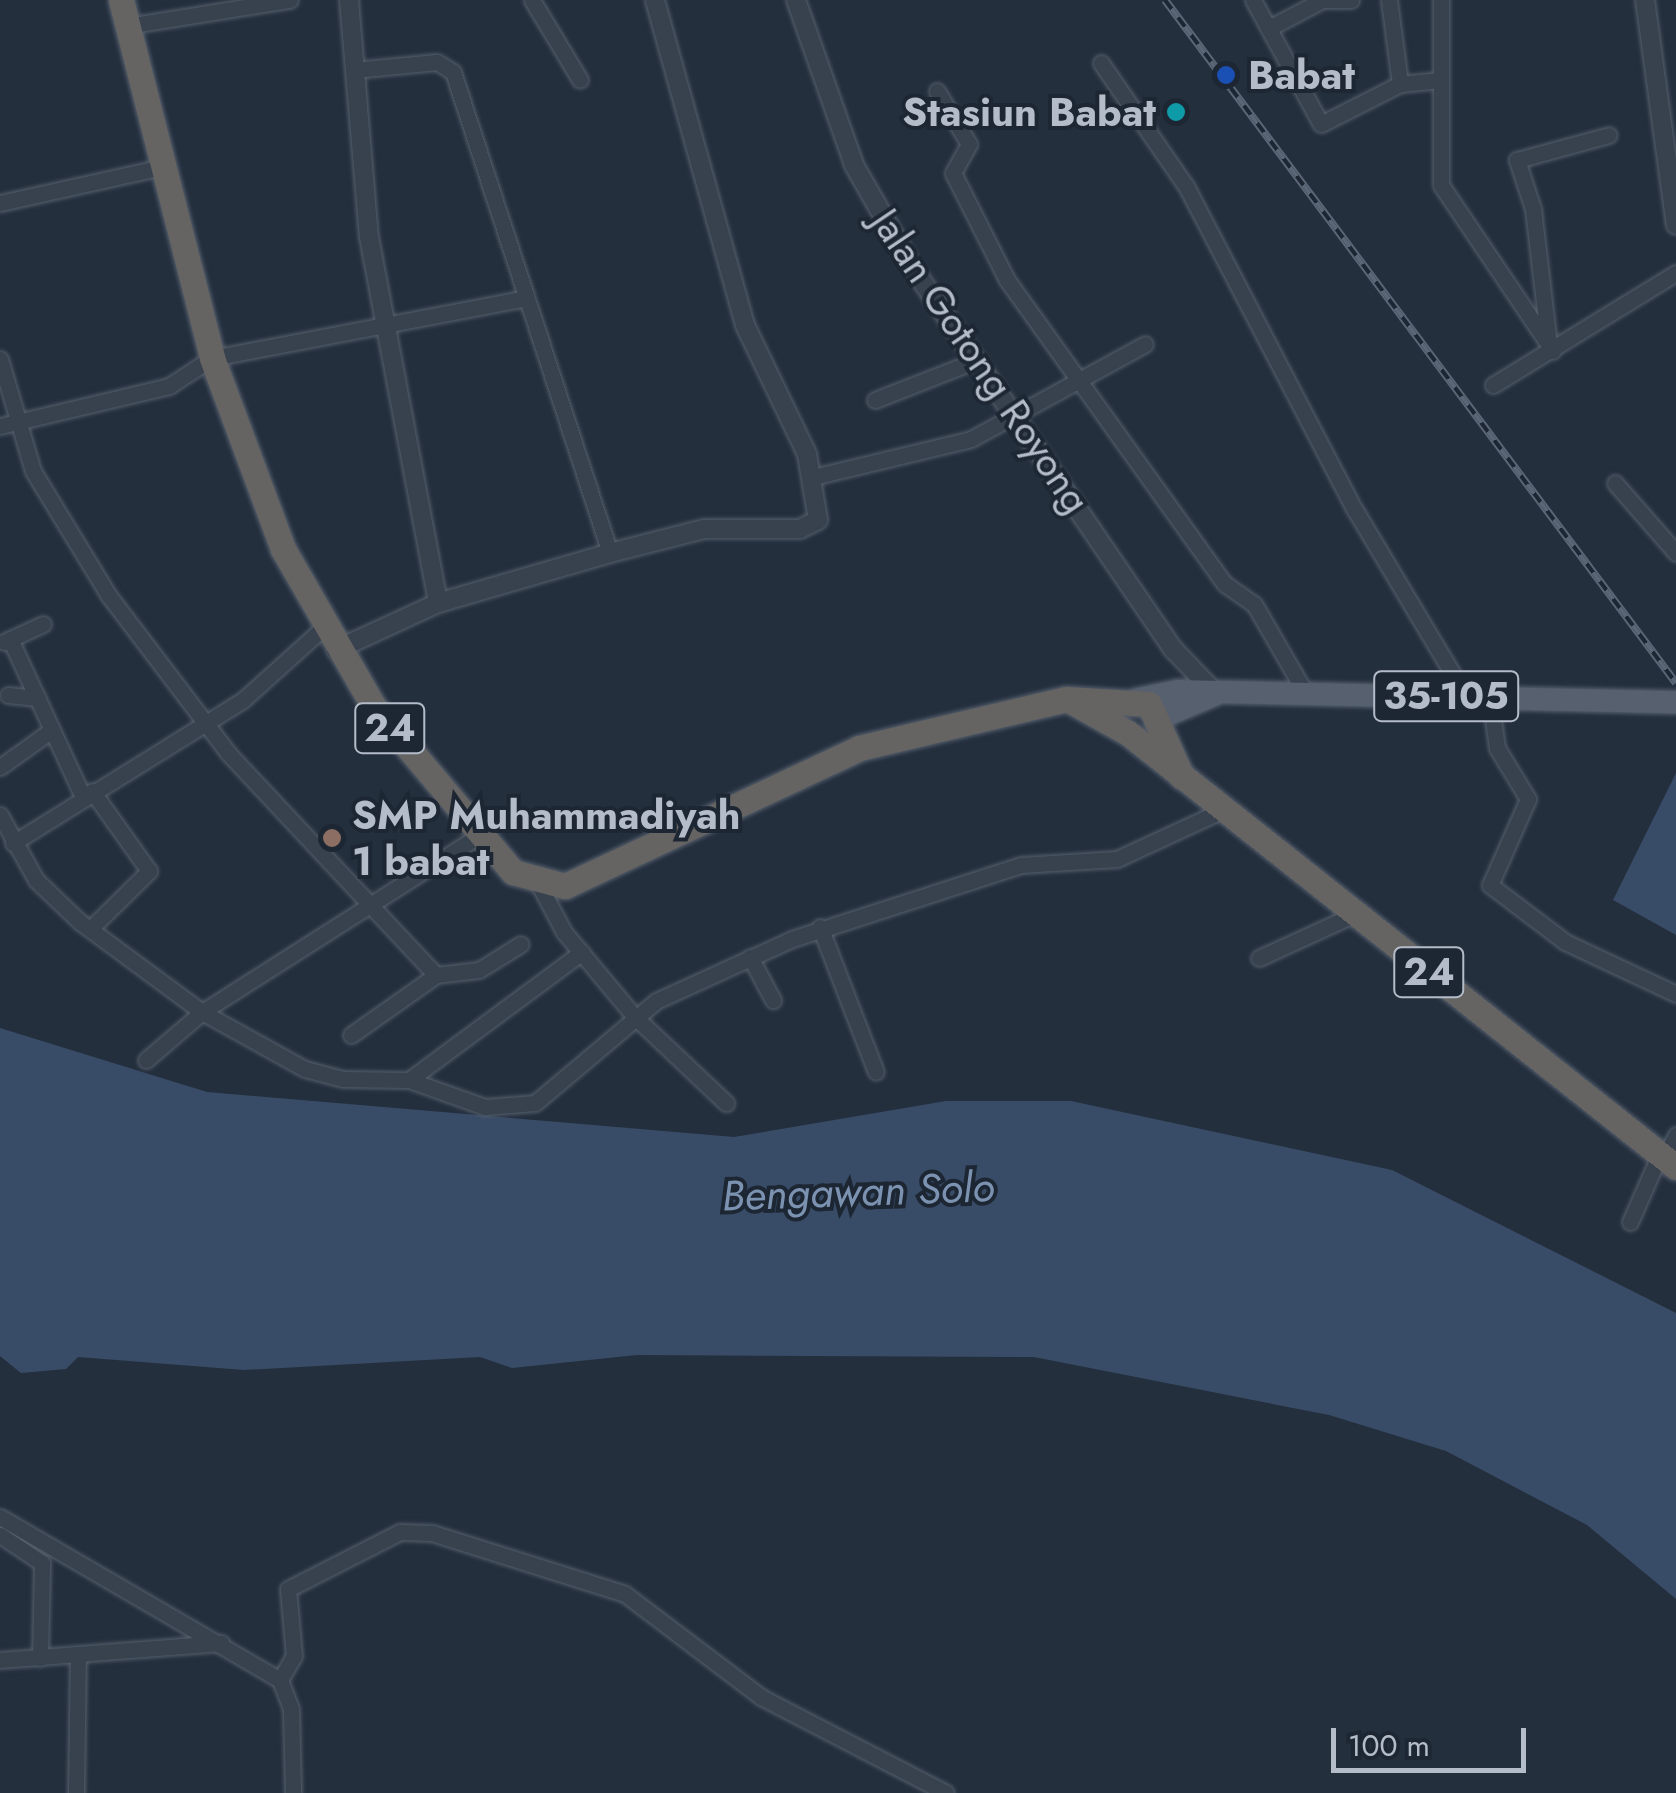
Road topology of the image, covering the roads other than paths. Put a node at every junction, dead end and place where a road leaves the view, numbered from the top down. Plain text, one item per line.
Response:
1 (120, 0) edge
2 (290, 0) edge
3 (348, 0) edge
4 (532, 0) edge
5 (655, 0) edge
6 (796, 0) edge
7 (1253, 0) edge
8 (1323, 0) edge
9 (1350, 0) edge
10 (1389, 0) edge
11 (1441, 0) edge
12 (1645, 0) edge
13 (127, 26) junction
14 (1268, 28) junction
15 (1101, 63) dead end
16 (354, 70) junction
17 (580, 80) dead end
18 (1440, 80) junction
19 (1400, 84) junction
20 (937, 91) dead end
21 (1608, 135) dead end
22 (163, 166) junction
23 (0, 203) edge
24 (1676, 225) edge
25 (1676, 273) edge
26 (526, 298) junction
27 (384, 326) junction
28 (1145, 344) dead end
29 (1551, 348) junction
30 (212, 358) junction
31 (0, 359) edge
32 (977, 360) junction
33 (1083, 378) junction
34 (1492, 385) dead end
35 (875, 400) dead end
36 (1019, 418) junction
37 (8, 423) edge
38 (812, 476) junction
39 (1616, 483) dead end
40 (610, 553) junction
41 (1676, 553) edge
42 (438, 603) junction
43 (43, 624) dead end
44 (330, 639) junction
45 (5, 641) edge
46 (0, 678) edge
47 (1216, 694) junction
48 (1306, 694) junction
49 (1466, 696) junction
50 (1490, 697) junction
51 (4, 698) edge
52 (38, 698) junction
53 (1066, 699) junction
54 (1135, 700) junction
55 (1676, 702) edge
56 (1154, 720) junction
57 (204, 725) junction
58 (49, 732) junction
59 (1128, 733) junction
60 (0, 767) edge
61 (1182, 777) junction
62 (87, 794) junction
63 (1223, 810) junction
64 (0, 816) edge
65 (478, 836) junction
66 (12, 843) junction
67 (537, 881) junction
68 (368, 907) junction
69 (1355, 914) junction
70 (820, 927) junction
71 (90, 929) junction
72 (522, 944) dead end
73 (582, 952) junction
74 (750, 956) junction
75 (1260, 958) dead end
76 (436, 975) junction
77 (1676, 994) edge
78 (774, 1000) dead end
79 (202, 1012) junction
80 (640, 1021) junction
81 (350, 1035) dead end
82 (146, 1060) dead end
83 (876, 1072) dead end
84 (408, 1080) junction
85 (726, 1103) dead end
86 (1669, 1154) edge
87 (1630, 1222) dead end
88 (0, 1517) edge
89 (0, 1536) edge
90 (220, 1642) junction
91 (78, 1656) junction
92 (40, 1658) junction
93 (0, 1660) edge
94 (280, 1680) junction
95 (76, 1793) edge
96 (293, 1793) edge
97 (946, 1793) edge

1 - 13 highway, 24
2 - 13 street
3 - 16 street
4 - 17 street
5 - 38 street
6 - 32 street, Jalan Gotong Royong
7 - 14 street
8 - 9 street
8 - 14 street
10 - 19 street
11 - 18 street
12 - 24 street
13 - 22 highway, 24
14 - 19 street
15 - 49 street
16 - 26 street
16 - 27 street
18 - 19 street
18 - 29 street
20 - 33 street
21 - 29 street
22 - 23 street
22 - 30 highway, 24
25 - 29 street
26 - 27 street
26 - 40 street
27 - 30 street
27 - 42 street
28 - 33 street
29 - 34 street
30 - 37 street
30 - 44 highway, 24
31 - 37 street
32 - 35 street
32 - 36 street, Jalan Gotong Royong
33 - 36 street
33 - 48 street
36 - 38 street
36 - 47 street, Jalan Gotong Royong
37 - 57 street
38 - 40 street
39 - 41 street
40 - 42 street
42 - 44 street
43 - 45 street
44 - 57 street
44 - 65 highway, 24
45 - 52 street
46 - 51 street
47 - 48 main road, 35-105
47 - 54 main road, 35-105
47 - 56 main road, 35-105
48 - 49 main road, 35-105
49 - 50 main road, 35-105
50 - 55 main road, 35-105
50 - 77 street
51 - 52 street
52 - 58 street
53 - 54 highway
53 - 59 highway, 24
53 - 67 highway
54 - 56 highway, 24
54 - 59 highway
56 - 59 highway
56 - 61 highway, 24
57 - 62 street
57 - 68 street
58 - 60 street
58 - 62 street
59 - 61 highway, 24
61 - 63 highway, 24
62 - 66 street
62 - 71 street
63 - 69 highway, 24
63 - 70 street
64 - 66 street
65 - 67 highway, 24
65 - 68 street
66 - 71 street
67 - 73 street
68 - 76 street
68 - 79 street
69 - 75 street
69 - 86 highway, 24
70 - 74 street
70 - 83 street
71 - 79 street
72 - 76 street
73 - 80 street
73 - 84 street
74 - 78 street
74 - 80 street
76 - 81 street
79 - 82 street
79 - 84 street
80 - 84 street
80 - 85 street
86 - 87 street
88 - 90 street
89 - 92 street
90 - 91 street
90 - 94 street
91 - 92 street
91 - 95 street
92 - 93 street
94 - 96 street
94 - 97 street

